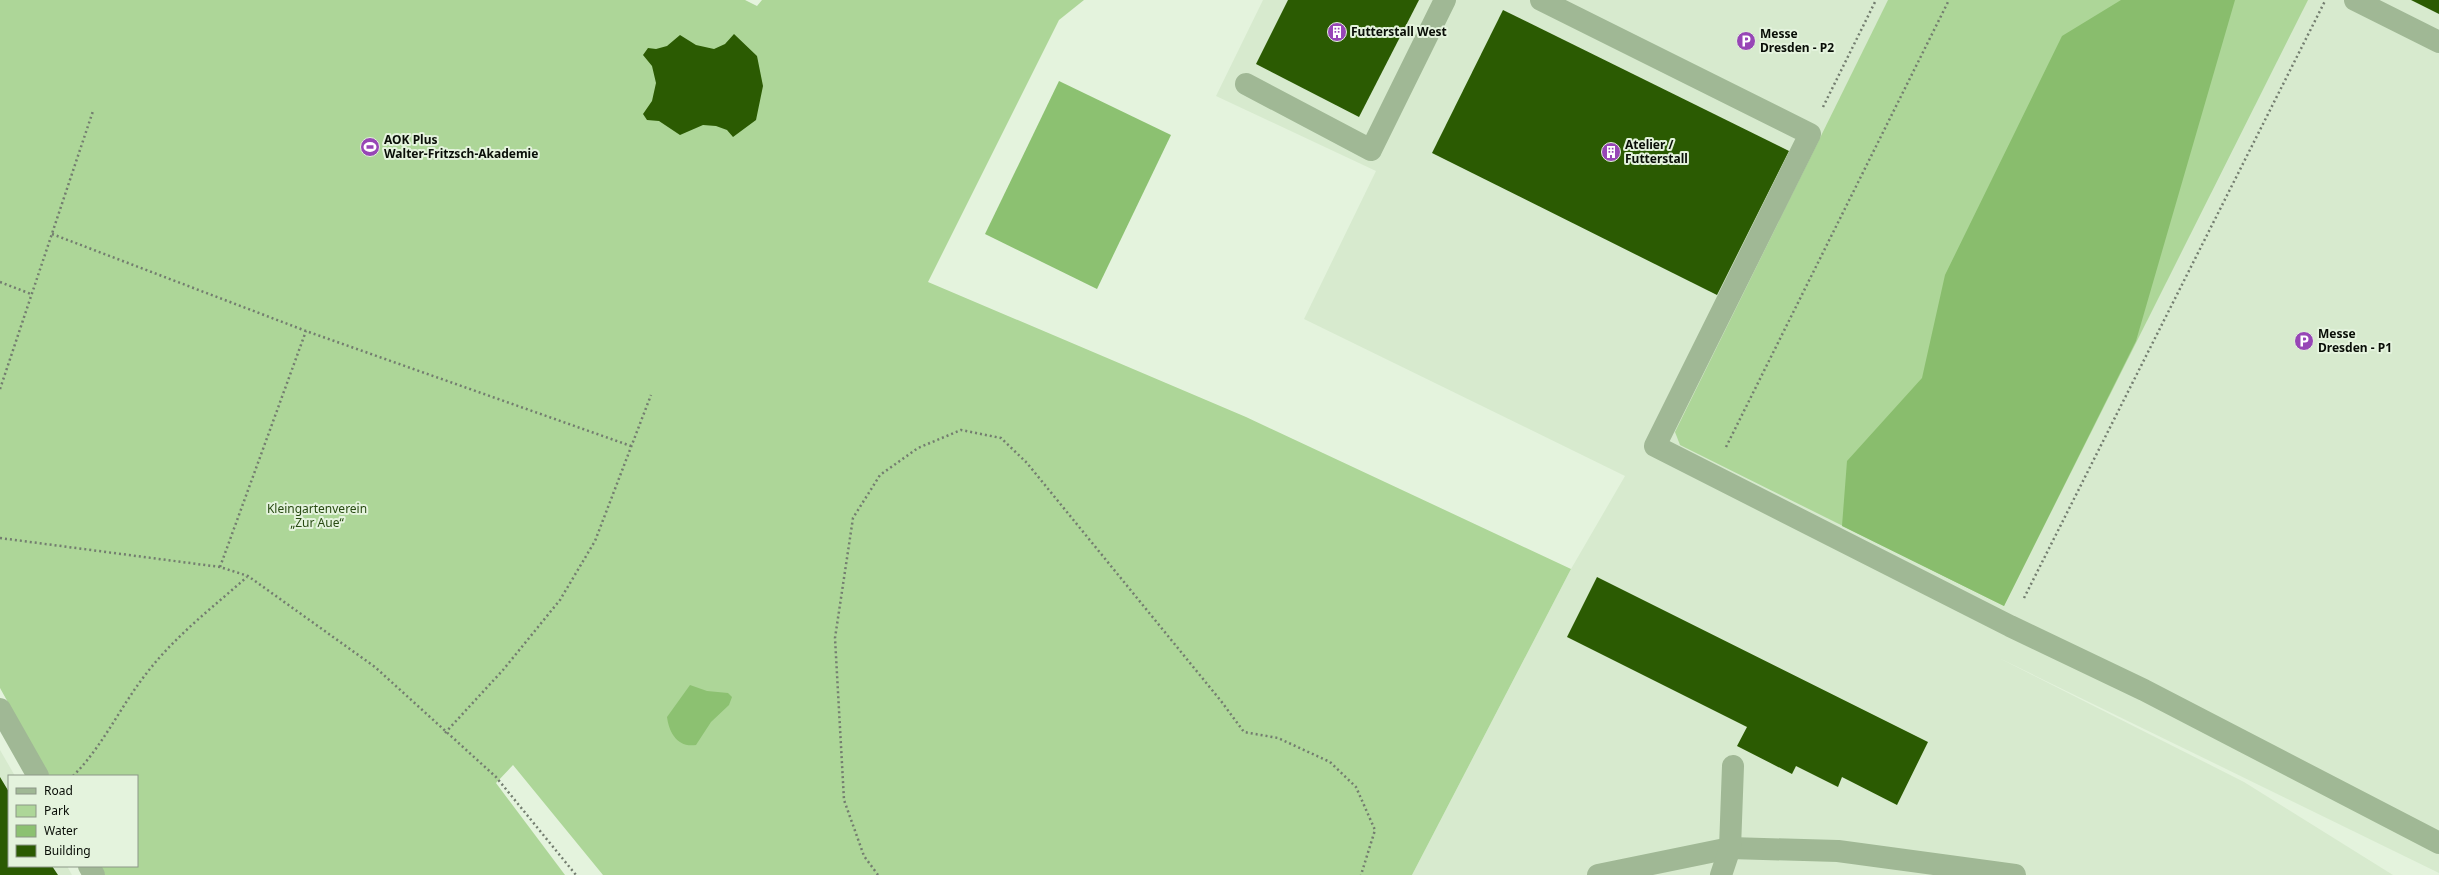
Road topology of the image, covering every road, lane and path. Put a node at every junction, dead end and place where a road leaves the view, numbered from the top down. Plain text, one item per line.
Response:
1 (1445, 0) edge
2 (1541, 0) edge
3 (1876, 0) edge
4 (1949, 0) edge
5 (2325, 0) edge
6 (2355, 0) edge
7 (2439, 42) edge
8 (1246, 84) dead end
9 (93, 111) dead end
10 (1810, 134) junction
11 (52, 234) junction
12 (0, 282) edge
13 (31, 294) junction
14 (306, 330) junction
15 (0, 389) edge
16 (650, 394) dead end
17 (631, 446) junction
18 (1713, 475) junction
19 (0, 538) edge
20 (220, 567) junction
21 (248, 576) junction
22 (2010, 626) junction
23 (0, 709) edge
24 (445, 733) junction
25 (1733, 766) dead end
26 (37, 775) edge
27 (74, 775) edge
28 (2439, 843) edge
29 (1730, 848) junction
30 (576, 875) edge
31 (878, 875) edge
32 (1361, 875) edge
33 (1598, 875) edge
34 (1721, 875) edge
35 (2015, 875) edge

1 - 8 lane
2 - 10 lane
3 - 10 path
4 - 18 path
5 - 22 path
6 - 7 lane
9 - 11 path
10 - 18 lane
11 - 13 path
11 - 14 path
12 - 13 path
13 - 15 path
14 - 17 path
14 - 20 path
16 - 17 path
17 - 24 path
18 - 22 lane
19 - 20 path
20 - 21 path
21 - 24 path
21 - 27 path
22 - 28 lane
23 - 26 lane
24 - 30 path
25 - 29 lane
29 - 33 lane
29 - 34 lane
29 - 35 lane
31 - 32 path

